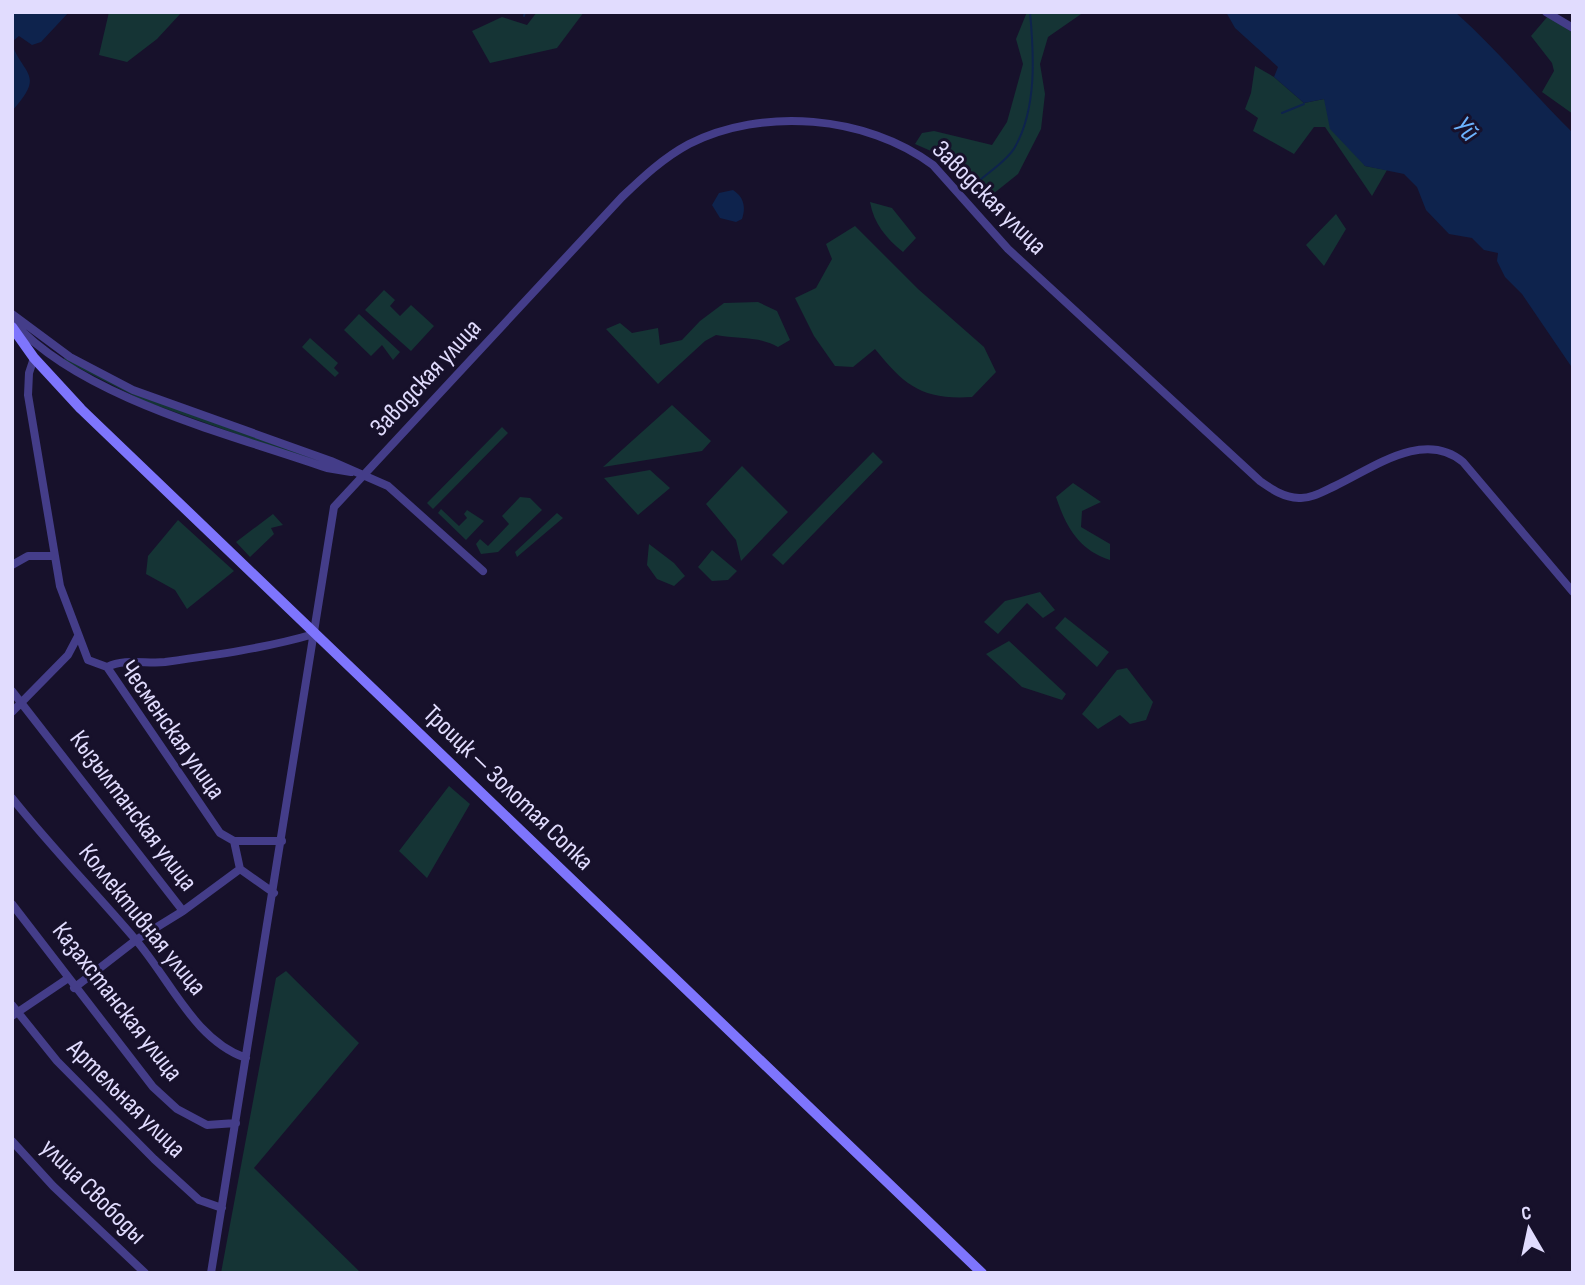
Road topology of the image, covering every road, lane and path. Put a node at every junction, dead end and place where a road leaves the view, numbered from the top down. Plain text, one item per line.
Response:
1 (1546, 12) edge
2 (1551, 13) edge
3 (1573, 29) edge
4 (12, 314) edge
5 (12, 321) edge
6 (12, 327) edge
7 (34, 358) junction
8 (364, 475) junction
9 (53, 556) junction
10 (12, 565) edge
11 (483, 571) dead end
12 (1573, 592) edge
13 (314, 634) junction
14 (78, 636) junction
15 (68, 655) junction
16 (88, 660) junction
17 (107, 667) junction
18 (12, 691) edge
19 (23, 704) junction
20 (12, 712) edge
21 (12, 798) edge
22 (234, 841) junction
23 (282, 841) junction
24 (240, 869) junction
25 (274, 893) junction
26 (12, 904) edge
27 (183, 911) junction
28 (136, 940) junction
29 (67, 979) junction
30 (74, 988) junction
31 (12, 1005) edge
32 (15, 1014) edge
33 (246, 1058) junction
34 (236, 1123) junction
35 (12, 1141) edge
36 (222, 1208) junction
37 (145, 1273) edge
38 (211, 1273) edge
39 (982, 1273) edge

1 - 2 street
2 - 3 street
4 - 8 street
5 - 8 street
6 - 7 street, Троицк — Золотая Сопка
7 - 9 street, Чесменская улица
7 - 13 street, Троицк — Золотая Сопка
8 - 11 street
8 - 12 street, Заводская улица
8 - 13 street
9 - 10 street
9 - 14 street, Чесменская улица
13 - 17 street
13 - 23 street
13 - 39 street, Троицк — Золотая Сопка
14 - 15 street
14 - 16 street, Чесменская улица
15 - 16 street
15 - 19 street
16 - 17 street, Чесменская улица
17 - 22 street, Чесменская улица
18 - 19 street, Кызылтанская улица
19 - 20 street
19 - 27 street, Кызылтанская улица
21 - 28 street, Коллективная улица
22 - 23 street
22 - 24 street, Кызылтанская улица
23 - 25 street
24 - 25 street
24 - 27 street, Кызылтанская улица
25 - 33 street
26 - 29 street, Казахстанская улица
27 - 28 street
28 - 30 street
28 - 33 street, Коллективная улица
29 - 30 street, Казахстанская улица
29 - 32 street
30 - 34 street, Казахстанская улица
31 - 32 street, Артельная улица
32 - 36 street, Артельная улица
33 - 34 street
34 - 36 street
35 - 37 street, улица Свободы
36 - 38 street

